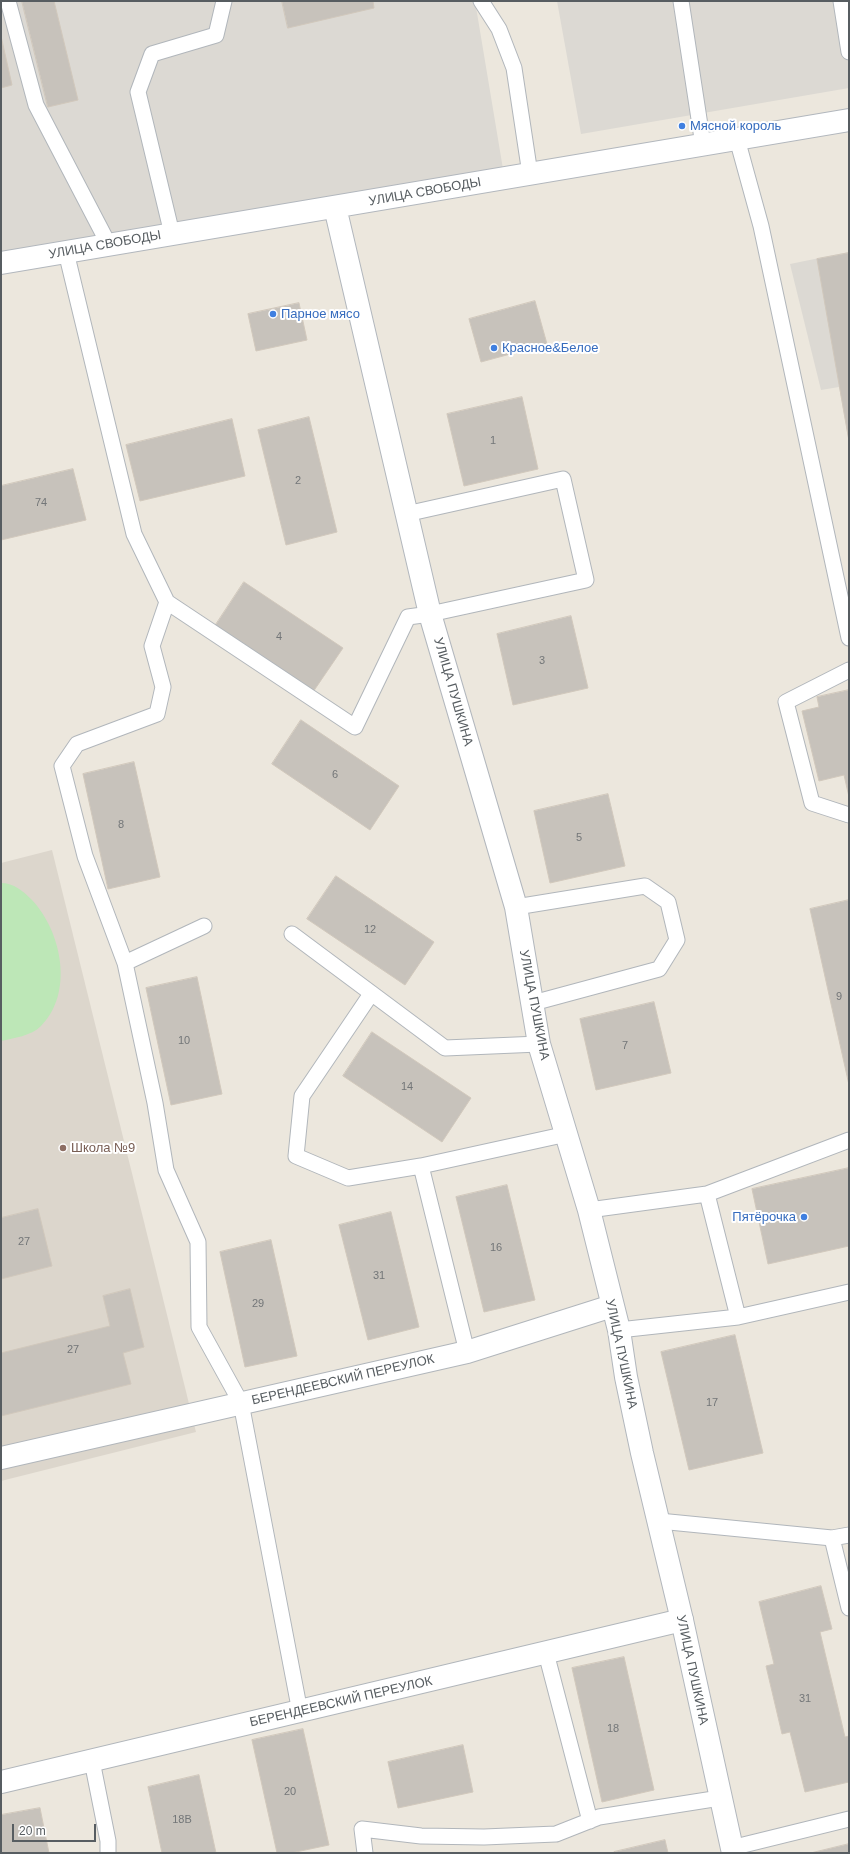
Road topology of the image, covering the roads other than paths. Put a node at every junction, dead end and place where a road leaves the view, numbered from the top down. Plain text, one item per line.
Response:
1 (8, 1) edge
2 (224, 1) edge
3 (481, 1) edge
4 (681, 1) edge
5 (841, 1) edge
6 (849, 52) edge
7 (849, 120) edge
8 (737, 139) junction
9 (703, 145) junction
10 (530, 174) junction
11 (335, 207) junction
12 (172, 234) junction
13 (109, 245) junction
14 (66, 252) junction
15 (1, 263) edge
16 (406, 514) junction
17 (167, 602) junction
18 (430, 614) junction
19 (849, 638) edge
20 (849, 670) edge
21 (849, 815) edge
22 (516, 907) junction
23 (204, 926) dead end
24 (292, 934) dead end
25 (125, 963) junction
26 (371, 994) junction
27 (533, 1003) junction
28 (539, 1044) junction
29 (567, 1134) junction
30 (849, 1140) edge
31 (421, 1166) junction
32 (708, 1194) junction
33 (589, 1210) junction
34 (849, 1292) edge
35 (612, 1306) junction
36 (738, 1318) junction
37 (619, 1330) junction
38 (467, 1352) junction
39 (241, 1403) junction
40 (1, 1458) edge
41 (659, 1521) junction
42 (849, 1535) edge
43 (832, 1538) junction
44 (849, 1608) edge
45 (682, 1620) junction
46 (546, 1653) junction
47 (300, 1712) junction
48 (92, 1761) junction
49 (1, 1782) edge
50 (720, 1798) junction
51 (849, 1819) edge
52 (590, 1821) junction
53 (732, 1850) edge
54 (108, 1853) edge
55 (365, 1853) edge

1 - 13 lane
2 - 12 lane
3 - 10 lane
4 - 9 lane
5 - 6 lane
7 - 8 street, УЛИЦА СВОБОДЫ
8 - 9 street, УЛИЦА СВОБОДЫ
8 - 19 lane
9 - 10 street, УЛИЦА СВОБОДЫ
10 - 11 street, УЛИЦА СВОБОДЫ
11 - 12 street, УЛИЦА СВОБОДЫ
11 - 16 street, УЛИЦА ПУШКИНА
12 - 13 street, УЛИЦА СВОБОДЫ
13 - 14 street, УЛИЦА СВОБОДЫ
14 - 15 street, УЛИЦА СВОБОДЫ
14 - 17 lane
16 - 18 street, УЛИЦА ПУШКИНА
16 - 18 lane
17 - 18 lane
17 - 25 lane
18 - 22 street, УЛИЦА ПУШКИНА
20 - 21 lane
22 - 27 street, УЛИЦА ПУШКИНА
22 - 27 lane
23 - 25 lane
24 - 26 lane
25 - 39 lane
26 - 28 lane
26 - 31 lane
27 - 28 street, УЛИЦА ПУШКИНА
28 - 29 street, УЛИЦА ПУШКИНА
29 - 31 lane
29 - 33 street, УЛИЦА ПУШКИНА
30 - 32 lane
31 - 38 lane
32 - 33 lane
32 - 36 lane
33 - 35 street, УЛИЦА ПУШКИНА
34 - 36 lane
35 - 37 street, УЛИЦА ПУШКИНА
35 - 38 street, БЕРЕНДЕЕВСКИЙ ПЕРЕУЛОК
36 - 37 lane
37 - 41 street, УЛИЦА ПУШКИНА
38 - 39 street, БЕРЕНДЕЕВСКИЙ ПЕРЕУЛОК
39 - 40 street, БЕРЕНДЕЕВСКИЙ ПЕРЕУЛОК
39 - 47 lane
41 - 43 lane
41 - 45 street, УЛИЦА ПУШКИНА
42 - 43 lane
43 - 44 lane
45 - 46 street, БЕРЕНДЕЕВСКИЙ ПЕРЕУЛОК
45 - 50 street, УЛИЦА ПУШКИНА
46 - 47 street, БЕРЕНДЕЕВСКИЙ ПЕРЕУЛОК
46 - 52 lane
47 - 48 street, БЕРЕНДЕЕВСКИЙ ПЕРЕУЛОК
48 - 49 street, БЕРЕНДЕЕВСКИЙ ПЕРЕУЛОК
48 - 54 lane
50 - 52 lane
50 - 53 street, УЛИЦА ПУШКИНА
51 - 53 lane
52 - 55 lane

